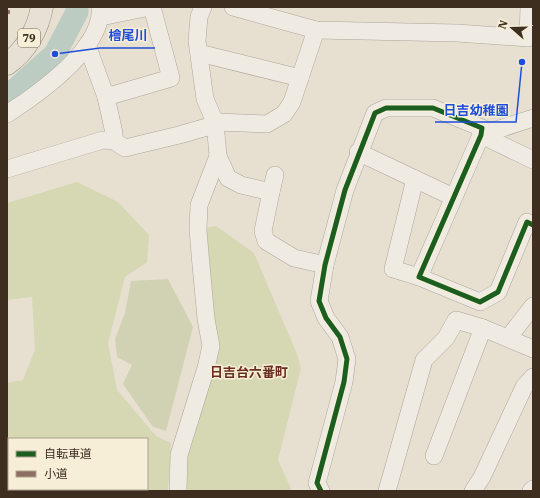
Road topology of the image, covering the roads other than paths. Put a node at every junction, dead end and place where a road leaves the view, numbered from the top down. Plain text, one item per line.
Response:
1 (42, 7) edge
2 (151, 7) edge
3 (203, 7) edge
4 (233, 7) edge
5 (529, 7) edge
6 (101, 12) edge
7 (316, 30) junction
8 (87, 45) junction
9 (199, 52) junction
10 (7, 64) edge
11 (300, 78) junction
12 (106, 97) junction
13 (7, 114) edge
14 (533, 118) edge
15 (215, 122) junction
16 (481, 136) junction
17 (114, 141) junction
18 (358, 152) junction
19 (218, 156) junction
20 (533, 160) edge
21 (7, 169) edge
22 (275, 175) dead end
23 (415, 179) junction
24 (271, 192) junction
25 (453, 197) junction
26 (533, 225) edge
27 (325, 265) junction
28 (419, 277) junction
29 (533, 306) edge
30 (483, 328) junction
31 (508, 338) junction
32 (533, 349) edge
33 (533, 377) edge
34 (434, 456) dead end
35 (178, 491) edge
36 (321, 491) edge
37 (388, 491) edge
38 (473, 491) edge

1 - 10 main road, 79
2 - 6 street
2 - 12 street
3 - 9 street
4 - 7 street
5 - 7 street
6 - 8 street
7 - 11 street
8 - 12 street
8 - 13 street
9 - 11 street
9 - 15 street
11 - 15 street
12 - 17 street
14 - 16 street
15 - 17 street
15 - 19 street
16 - 18 street
16 - 20 street
16 - 25 street
17 - 21 street
18 - 23 street
18 - 27 street
19 - 24 street
19 - 35 street
22 - 24 street
23 - 25 street
23 - 28 street
24 - 27 street
25 - 28 street
26 - 28 street
27 - 36 street
29 - 31 street
30 - 31 street
30 - 34 street
30 - 37 street
31 - 32 street
33 - 38 street

